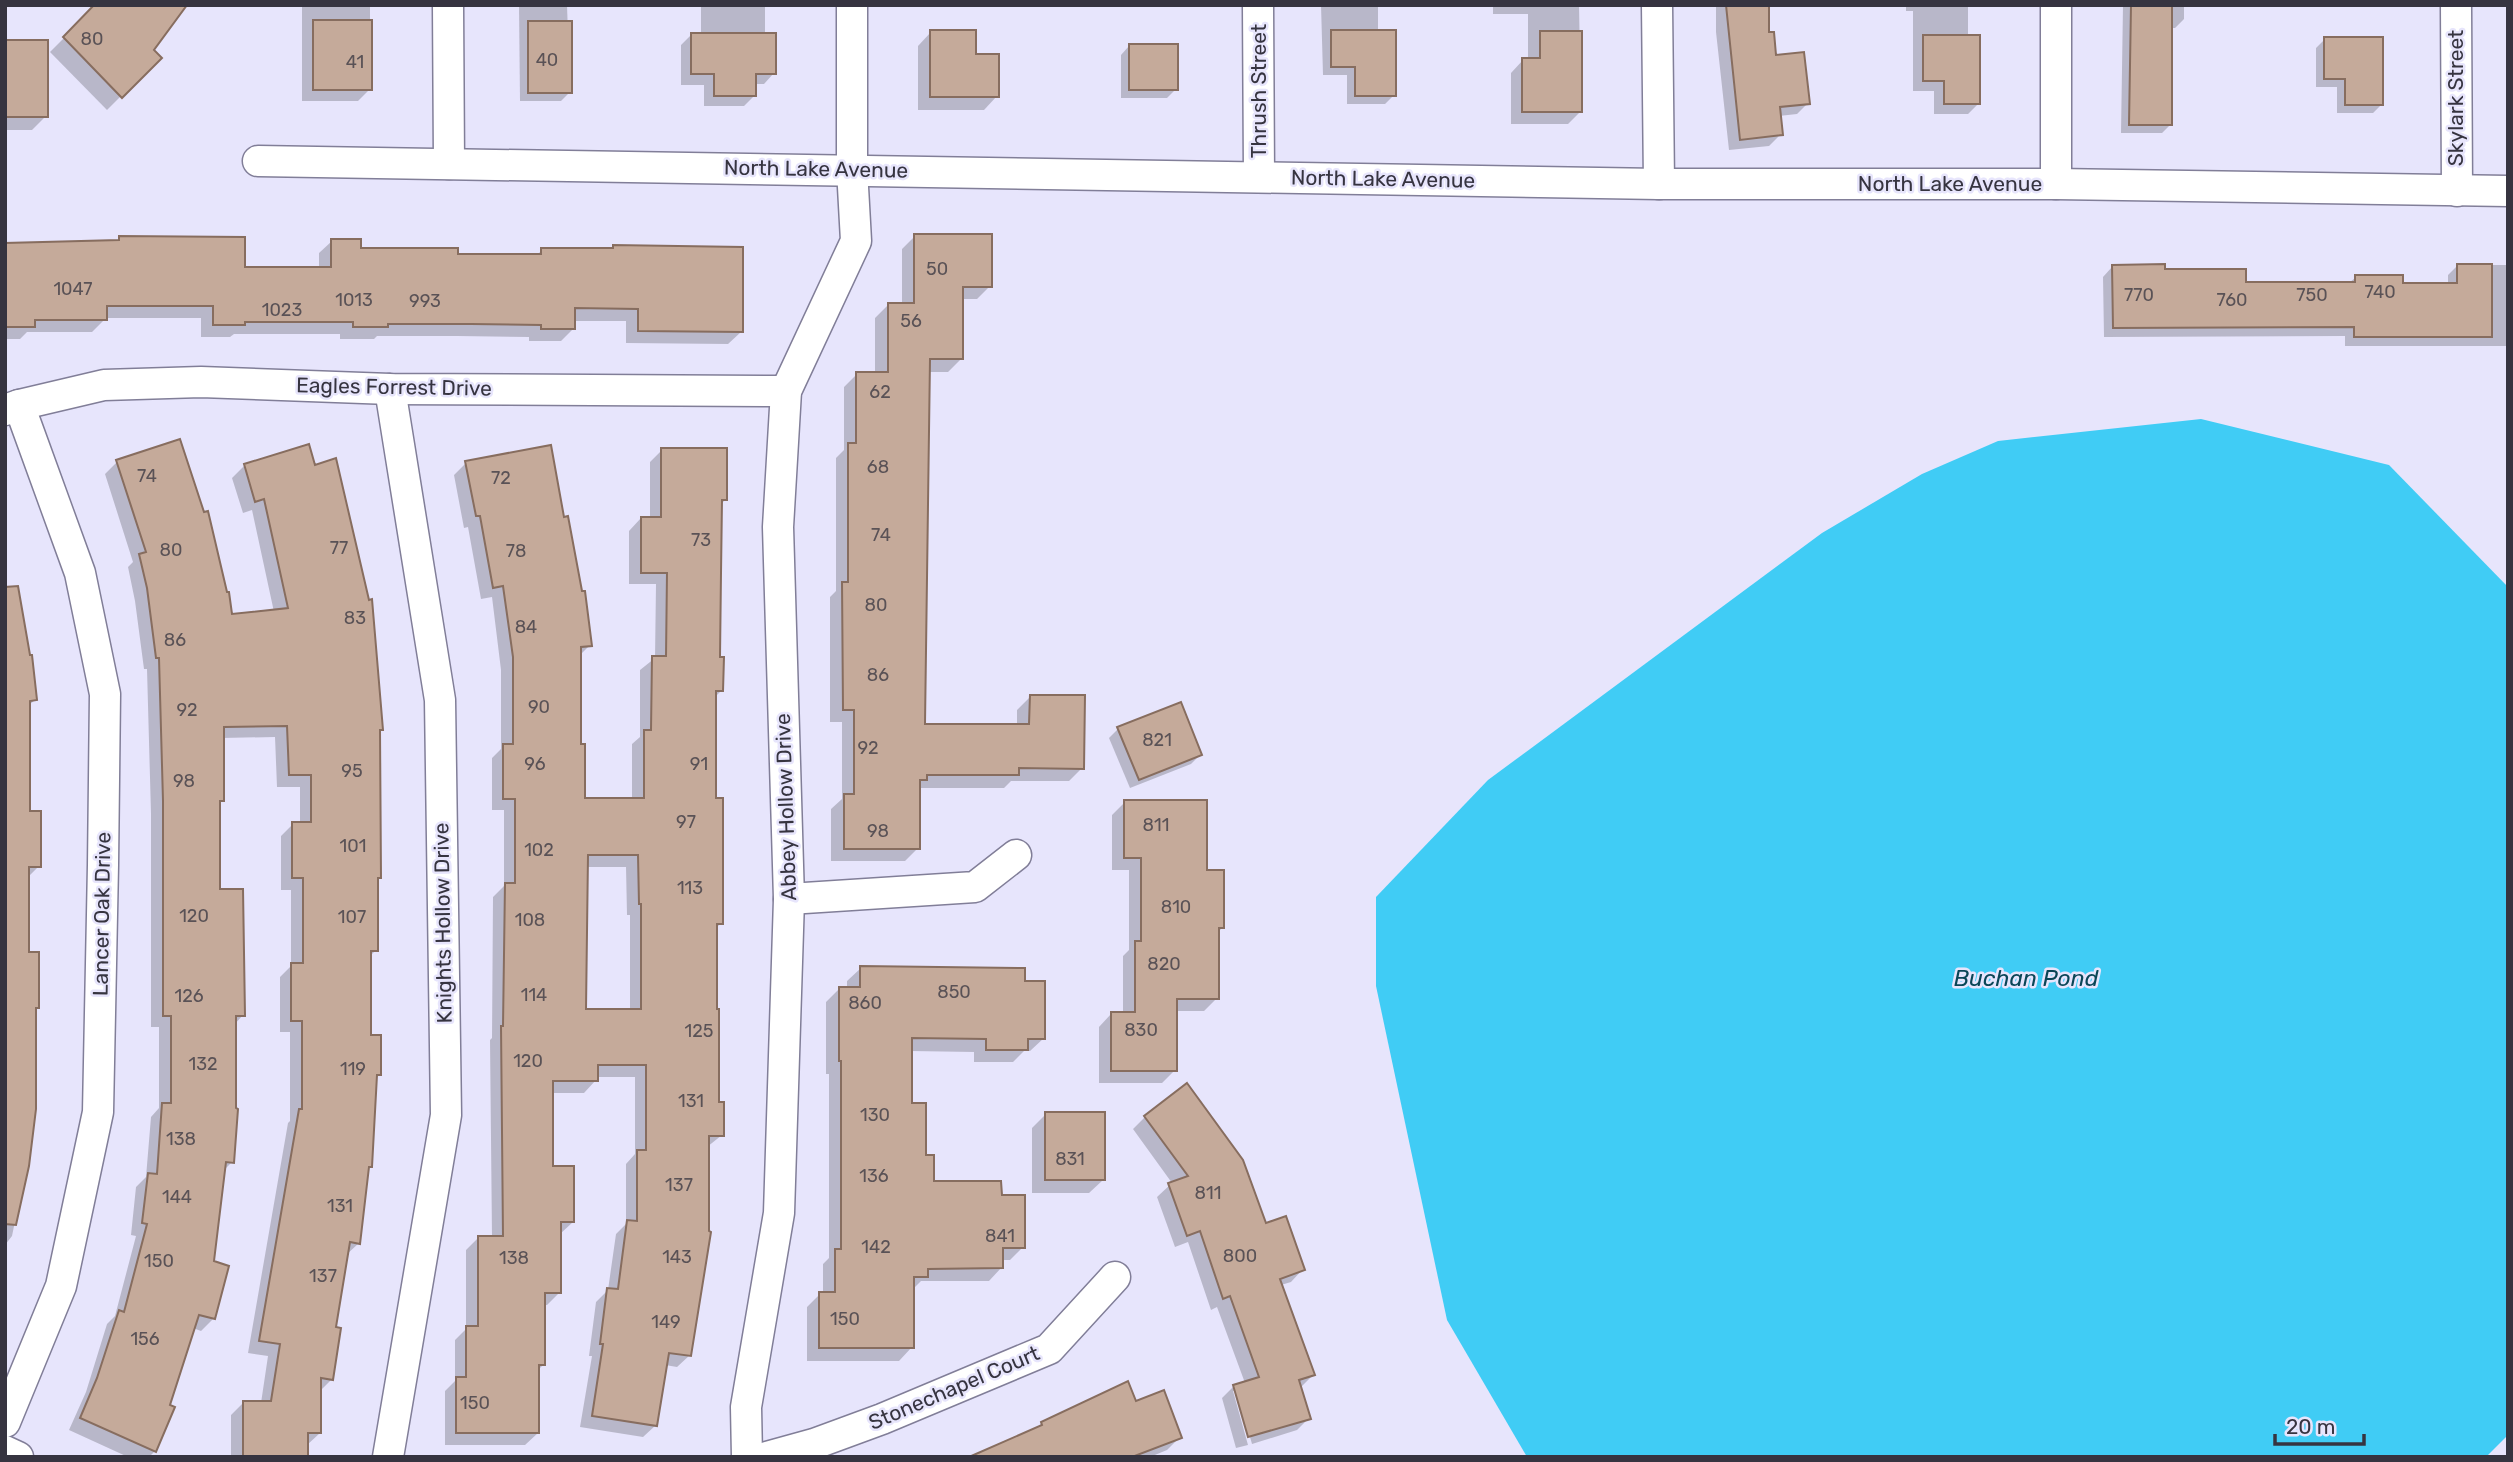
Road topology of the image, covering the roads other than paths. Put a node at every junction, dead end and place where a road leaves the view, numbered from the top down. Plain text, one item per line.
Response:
1 (449, 5) edge
2 (852, 5) edge
3 (1258, 5) edge
4 (1657, 5) edge
5 (2056, 5) edge
6 (2456, 5) edge
7 (258, 161) dead end
8 (449, 164) junction
9 (852, 169) junction
10 (1259, 177) junction
11 (1659, 184) junction
12 (2056, 184) junction
13 (2457, 191) junction
14 (2508, 191) edge
15 (390, 389) junction
16 (786, 391) junction
17 (12, 407) edge
18 (1016, 855) dead end
19 (789, 899) junction
20 (1115, 1277) dead end
21 (5, 1422) edge
22 (5, 1451) edge
23 (18, 1457) edge
24 (388, 1457) edge
25 (747, 1457) edge
26 (767, 1457) edge

1 - 8 street
2 - 9 street, Abbey Hollow Drive
3 - 10 street, Thrush Street
4 - 11 street
5 - 12 street
6 - 13 street, Skylark Street
7 - 8 street, North Lake Avenue
8 - 9 street, North Lake Avenue
9 - 10 street, North Lake Avenue
9 - 16 street, Abbey Hollow Drive
10 - 11 street, North Lake Avenue
11 - 12 street, North Lake Avenue
12 - 13 street, North Lake Avenue
13 - 14 street, North Lake Avenue
15 - 16 street, Eagles Forrest Drive
15 - 17 street, Eagles Forrest Drive
15 - 24 street, Knights Hollow Drive
16 - 19 street, Abbey Hollow Drive
17 - 21 street, Lancer Oak Drive
18 - 19 street
19 - 25 street, Abbey Hollow Drive
20 - 26 street, Stonechapel Court
22 - 23 street

